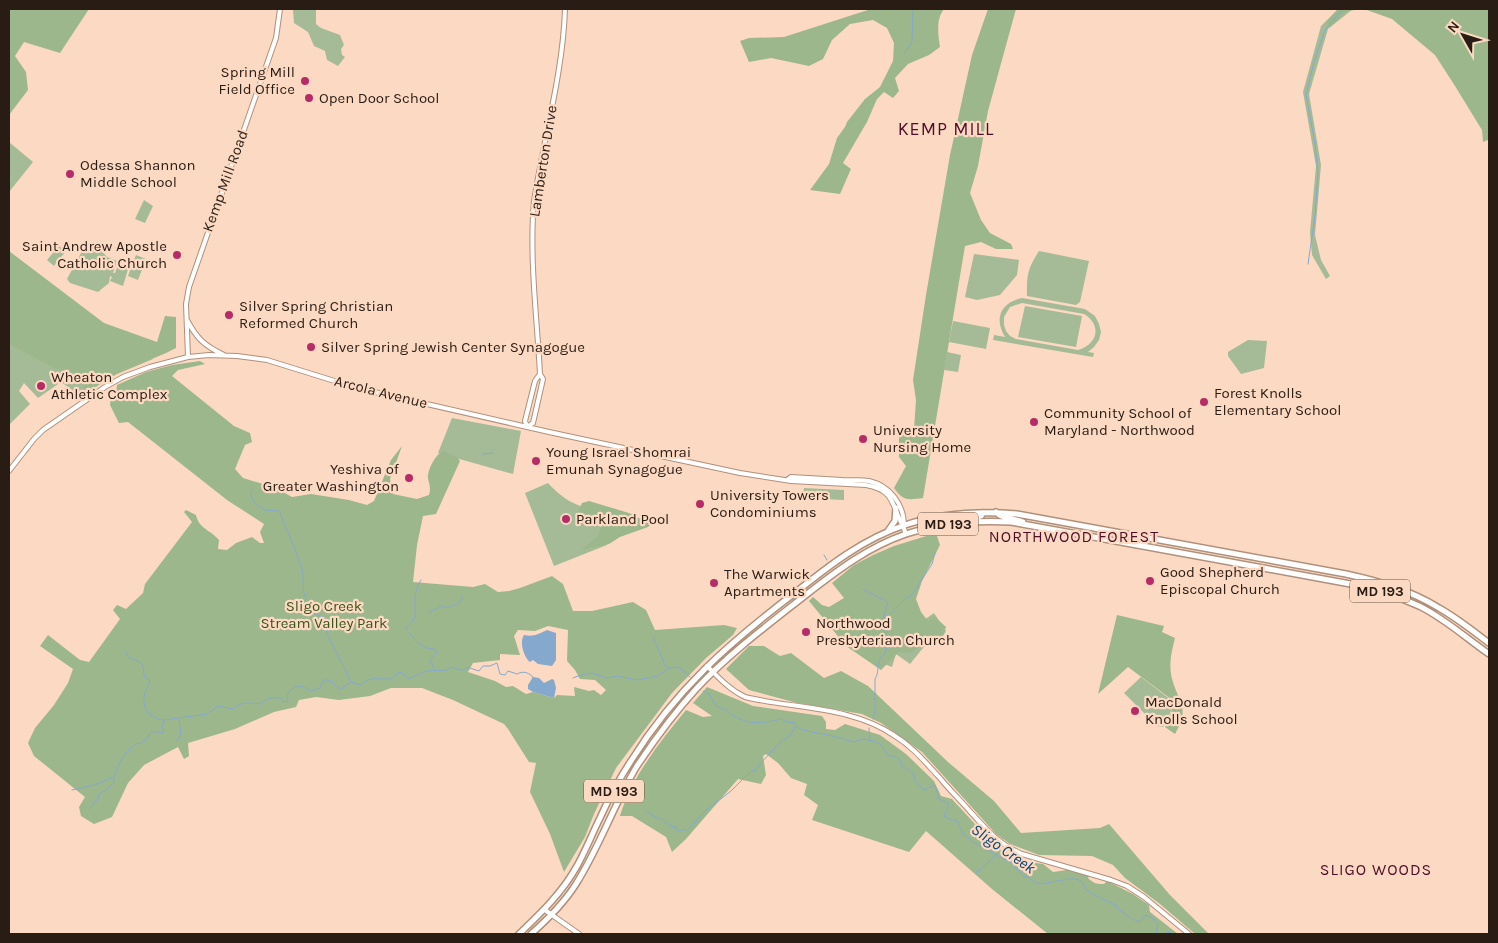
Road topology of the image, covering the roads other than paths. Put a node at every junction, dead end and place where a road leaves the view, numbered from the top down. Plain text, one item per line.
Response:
1 (280, 9) edge
2 (564, 9) edge
3 (186, 318) junction
4 (226, 355) junction
5 (188, 357) junction
6 (540, 374) junction
7 (527, 427) junction
8 (9, 471) edge
9 (787, 480) junction
10 (896, 508) junction
11 (983, 512) junction
12 (996, 512) junction
13 (1028, 524) junction
14 (904, 526) junction
15 (941, 526) junction
16 (887, 533) junction
17 (906, 534) junction
18 (1182, 544) junction
19 (1180, 553) junction
20 (1346, 574) junction
21 (1342, 582) junction
22 (1489, 643) edge
23 (1489, 654) edge
24 (707, 666) junction
25 (713, 672) junction
26 (545, 910) junction
27 (552, 915) junction
28 (519, 934) edge
29 (531, 934) edge
30 (579, 934) edge
31 (1189, 934) edge

1 - 3 street, Kemp Mill Road
2 - 6 street, Lamberton Drive
3 - 4 street
3 - 5 street, Kemp Mill Road
4 - 5 street, Arcola Avenue
4 - 7 street, Arcola Avenue
5 - 8 street, Arcola Avenue
6 - 7 street, Lamberton Drive
6 - 7 street, Lamberton Drive
7 - 9 street, Arcola Avenue
9 - 10 street, Arcola Avenue
9 - 14 street, Arcola Avenue
10 - 14 street, Arcola Avenue
10 - 16 main road
11 - 12 main road, MD 193
11 - 14 main road, MD 193
11 - 15 main road
12 - 13 main road
12 - 18 main road, MD 193
13 - 15 main road, MD 193
13 - 19 main road, MD 193
14 - 16 main road, MD 193
14 - 17 street, Arcola Avenue
15 - 17 main road, MD 193
16 - 24 main road, MD 193
17 - 25 main road, MD 193
18 - 19 main road
18 - 20 main road, MD 193
19 - 21 main road, MD 193
20 - 21 main road
20 - 22 main road, MD 193
21 - 23 main road, MD 193
24 - 25 street
24 - 26 main road, MD 193
25 - 27 main road, MD 193
25 - 31 street
26 - 27 street
26 - 28 main road, MD 193
27 - 29 main road, MD 193
27 - 30 street

